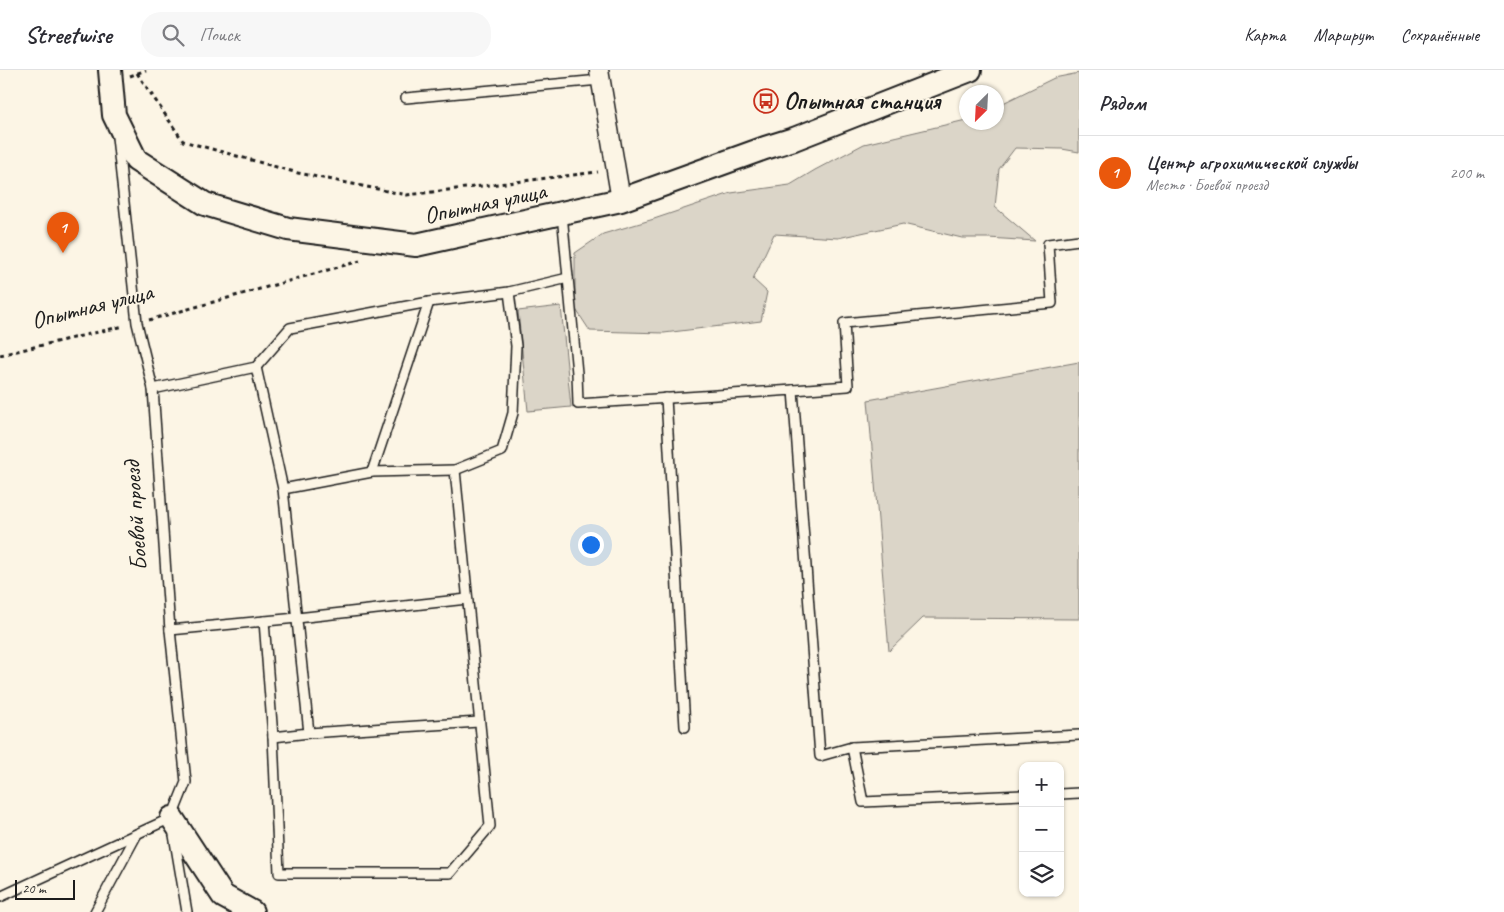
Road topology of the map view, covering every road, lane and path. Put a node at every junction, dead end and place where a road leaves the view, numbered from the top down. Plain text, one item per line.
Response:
1 (110, 70) edge
2 (970, 70) edge
3 (137, 73) dead end
4 (599, 75) edge
5 (406, 98) dead end
6 (114, 115) junction
7 (616, 170) junction
8 (621, 200) junction
9 (562, 214) junction
10 (1079, 240) edge
11 (416, 245) joint
12 (368, 258) dead end
13 (568, 278) junction
14 (509, 292) junction
15 (429, 302) junction
16 (137, 323) junction
17 (0, 354) edge
18 (256, 367) junction
19 (153, 389) junction
20 (793, 390) junction
21 (666, 398) junction
22 (455, 470) junction
23 (372, 472) junction
24 (284, 489) junction
25 (467, 599) junction
26 (297, 618) junction
27 (264, 621) junction
28 (170, 630) junction
29 (479, 722) junction
30 (685, 727) dead end
31 (309, 733) junction
32 (1079, 735) edge
33 (273, 736) junction
34 (852, 747) junction
35 (1079, 793) edge
36 (1064, 794) edge
37 (1019, 795) edge
38 (172, 818) junction
39 (137, 834) junction
40 (0, 897) edge
41 (95, 912) edge
42 (187, 912) edge
43 (252, 912) edge

1 - 6 street, Боевой проезд
2 - 8 street, Опытная улица
3 - 7 path
4 - 5 lane
4 - 7 street
6 - 11 street, Боевой проезд
6 - 16 lane, Боевой проезд
7 - 8 street
8 - 9 street, Опытная улица
9 - 11 street, Опытная улица
9 - 13 lane
10 - 20 lane
12 - 16 path, Опытная улица
13 - 14 lane
13 - 21 lane
14 - 15 lane
14 - 22 lane
15 - 18 lane
15 - 23 lane
16 - 17 path, Опытная улица
16 - 19 lane, Боевой проезд
18 - 19 lane
18 - 24 lane
19 - 28 lane, Боевой проезд
20 - 21 lane
20 - 34 lane
21 - 30 lane
22 - 23 lane
22 - 25 lane
23 - 24 lane
24 - 26 lane
25 - 26 lane
25 - 29 lane
26 - 27 lane
26 - 31 lane
27 - 28 lane
27 - 33 lane
28 - 38 lane, Боевой проезд
29 - 31 lane
29 - 33 lane
31 - 33 lane
32 - 34 lane
34 - 37 lane
35 - 36 lane
38 - 39 lane
38 - 42 lane
38 - 43 street
39 - 40 lane
39 - 41 lane

